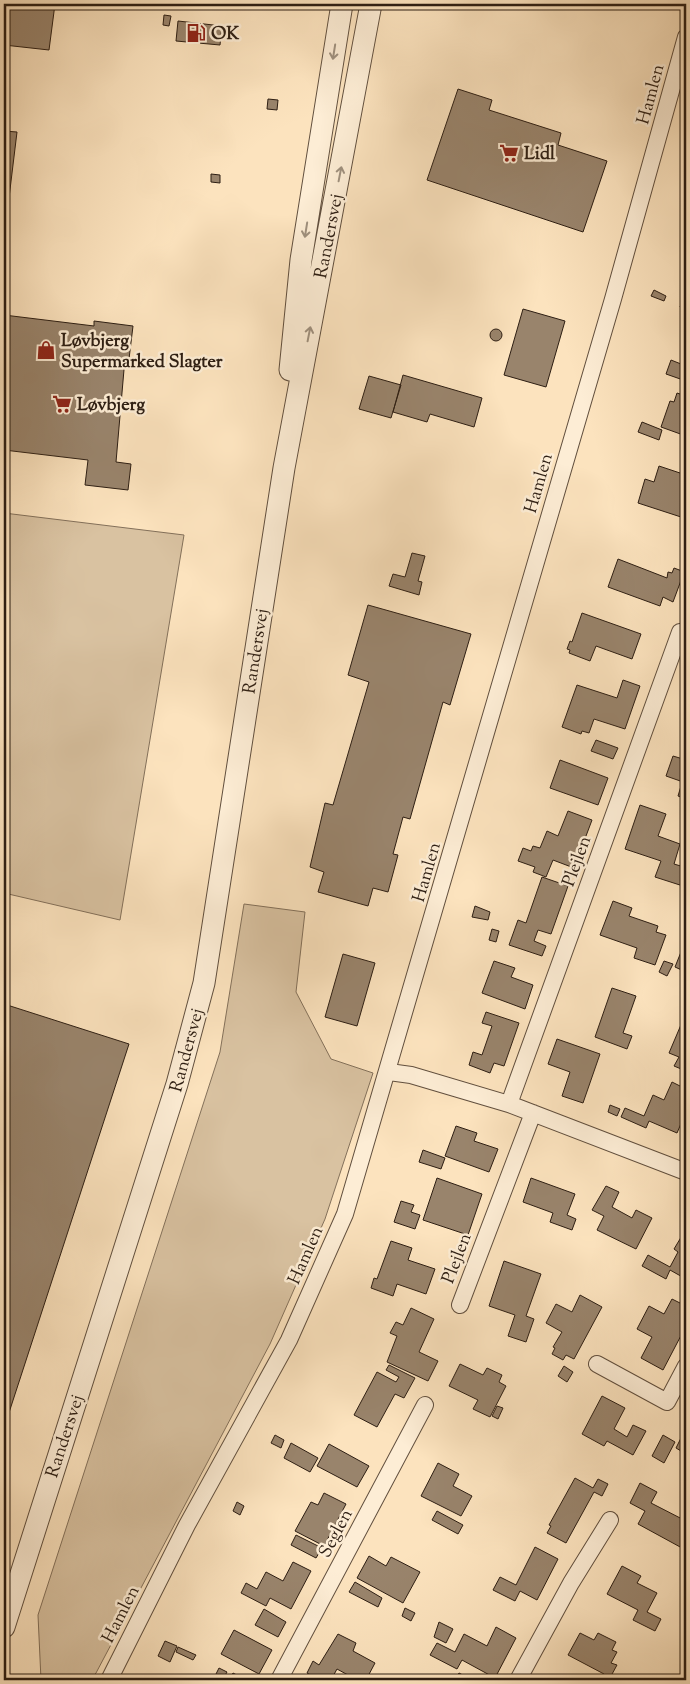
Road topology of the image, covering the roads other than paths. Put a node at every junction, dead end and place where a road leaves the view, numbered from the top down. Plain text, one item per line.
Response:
1 (342, 4) edge
2 (371, 4) edge
3 (686, 37) edge
4 (680, 90) edge
5 (284, 468) junction
6 (680, 632) dead end
7 (389, 1072) junction
8 (509, 1104) junction
9 (533, 1113) junction
10 (684, 1166) edge
11 (460, 1304) dead end
12 (597, 1364) dead end
13 (686, 1366) edge
14 (425, 1405) dead end
15 (610, 1520) dead end
16 (5, 1620) edge
17 (109, 1680) edge
18 (280, 1680) edge
19 (518, 1680) edge

1 -> 5 street, Randersvej
5 -> 2 street, Randersvej
3 - 4 street, Hamlen
4 - 7 street, Hamlen
5 - 16 street, Randersvej
6 - 8 street, Plejlen
7 - 8 street
7 - 17 street, Hamlen
8 - 9 street
9 - 10 street
9 - 11 street, Plejlen
12 - 13 street
14 - 18 street, Seglen
15 - 19 street

